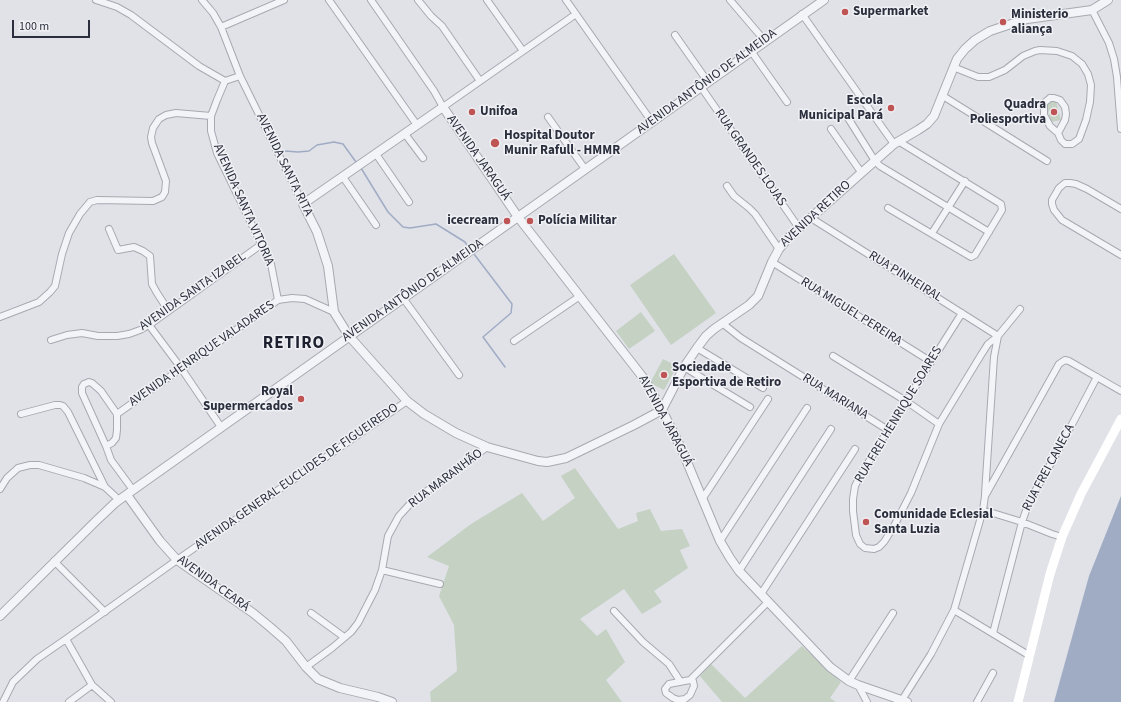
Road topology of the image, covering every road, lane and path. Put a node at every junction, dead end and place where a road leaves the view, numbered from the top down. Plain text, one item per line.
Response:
1 (96, 0) edge
2 (202, 0) edge
3 (284, 0) edge
4 (329, 0) edge
5 (371, 0) edge
6 (418, 0) edge
7 (487, 0) edge
8 (566, 0) edge
9 (730, 0) edge
10 (824, 0) edge
11 (1108, 0) edge
12 (1092, 10) junction
13 (576, 14) junction
14 (802, 14) junction
15 (221, 27) junction
16 (675, 36) dead end
17 (765, 41) junction
18 (523, 51) junction
19 (751, 51) junction
20 (953, 67) junction
21 (1121, 70) edge
22 (240, 76) junction
23 (1117, 77) junction
24 (225, 81) junction
25 (480, 81) junction
26 (708, 82) junction
27 (701, 87) junction
28 (943, 96) junction
29 (787, 102) dead end
30 (443, 107) junction
31 (211, 116) junction
32 (548, 117) dead end
33 (848, 118) dead end
34 (652, 122) junction
35 (417, 125) junction
36 (831, 129) dead end
37 (1121, 129) edge
38 (1058, 133) junction
39 (405, 134) junction
40 (896, 143) junction
41 (376, 154) junction
42 (422, 158) dead end
43 (875, 161) junction
44 (1047, 161) dead end
45 (585, 169) junction
46 (861, 172) junction
47 (343, 177) junction
48 (965, 181) junction
49 (727, 186) dead end
50 (409, 202) dead end
51 (303, 204) junction
52 (949, 207) junction
53 (888, 208) dead end
54 (1121, 210) edge
55 (518, 217) junction
56 (811, 218) junction
57 (376, 225) dead end
58 (109, 228) dead end
59 (799, 228) junction
60 (989, 232) junction
61 (932, 234) junction
62 (262, 244) junction
63 (779, 249) junction
64 (1121, 256) edge
65 (772, 262) junction
66 (580, 296) junction
67 (403, 298) junction
68 (278, 300) junction
69 (1020, 309) dead end
70 (168, 310) junction
71 (334, 312) junction
72 (962, 312) junction
73 (0, 317) edge
74 (722, 323) junction
75 (149, 325) junction
76 (350, 336) junction
77 (998, 336) junction
78 (51, 340) dead end
79 (514, 341) dead end
80 (697, 348) junction
81 (833, 356) dead end
82 (930, 361) junction
83 (684, 367) junction
84 (181, 368) junction
85 (459, 375) dead end
86 (1097, 377) junction
87 (763, 388) dead end
88 (1121, 391) edge
89 (768, 399) dead end
90 (408, 401) junction
91 (906, 401) junction
92 (750, 407) dead end
93 (807, 408) dead end
94 (662, 410) junction
95 (21, 414) dead end
96 (117, 414) junction
97 (1121, 419) edge
98 (939, 424) junction
99 (221, 428) junction
100 (831, 429) dead end
101 (888, 430) junction
102 (106, 446) junction
103 (487, 447) junction
104 (855, 449) dead end
105 (105, 487) junction
106 (0, 489) edge
107 (130, 492) junction
108 (985, 496) junction
109 (703, 498) junction
110 (119, 500) junction
111 (983, 510) junction
112 (1022, 522) junction
113 (1062, 537) junction
114 (720, 541) junction
115 (177, 560) junction
116 (54, 561) junction
117 (382, 570) junction
118 (739, 571) junction
119 (440, 584) dead end
120 (761, 594) junction
121 (768, 602) junction
122 (954, 610) junction
123 (614, 611) dead end
124 (105, 612) junction
125 (311, 613) dead end
126 (893, 613) dead end
127 (0, 616) edge
128 (993, 633) junction
129 (344, 637) junction
130 (66, 639) junction
131 (1030, 656) junction
132 (306, 667) junction
133 (993, 673) dead end
134 (690, 680) junction
135 (680, 681) junction
136 (849, 681) junction
137 (92, 685) junction
138 (858, 685) junction
139 (905, 701) edge
140 (2, 702) edge
141 (69, 702) edge
142 (111, 702) edge
143 (392, 702) edge
144 (867, 702) edge
145 (977, 702) edge
146 (1018, 702) edge

1 - 24 street
2 - 15 street, AVENIDA SANTA RITA
3 - 15 street
4 - 35 street
5 - 30 street
6 - 25 street
7 - 18 street
8 - 13 street
9 - 17 street
10 - 14 street, AVENIDA ANTÔNIO DE ALMEIDA
11 - 12 street, AVENIDA RETIRO
12 - 20 street, AVENIDA RETIRO
12 - 23 street
13 - 18 street
13 - 34 street
14 - 17 street, AVENIDA ANTÔNIO DE ALMEIDA
14 - 40 street
15 - 22 street, AVENIDA SANTA RITA
16 - 26 street
17 - 19 street, AVENIDA ANTÔNIO DE ALMEIDA
18 - 25 street
19 - 26 street, AVENIDA ANTÔNIO DE ALMEIDA
19 - 29 street
20 - 28 street, AVENIDA RETIRO
20 - 38 street
21 - 23 street
22 - 24 street
22 - 51 street, AVENIDA SANTA RITA
23 - 37 street
24 - 31 street, AVENIDA SANTA VITORIA
25 - 30 street
26 - 27 street, AVENIDA ANTÔNIO DE ALMEIDA
27 - 34 street, AVENIDA ANTÔNIO DE ALMEIDA
27 - 59 street, RUA GRANDES LOJAS
28 - 40 street, AVENIDA RETIRO
28 - 44 street
30 - 35 street
30 - 55 street, AVENIDA JARAGUÁ
31 - 62 street, AVENIDA SANTA VITORIA
31 - 73 street
32 - 45 street
33 - 43 street
34 - 45 street, AVENIDA ANTÔNIO DE ALMEIDA
35 - 39 street
36 - 46 street
38 - 38 street
39 - 41 street
39 - 42 street
40 - 43 street, AVENIDA RETIRO
40 - 48 street
41 - 47 street
41 - 50 street
43 - 46 street, AVENIDA RETIRO
43 - 52 street
45 - 55 street, AVENIDA ANTÔNIO DE ALMEIDA
46 - 56 street, AVENIDA RETIRO
47 - 51 street
47 - 57 street
48 - 52 street
48 - 60 street
49 - 63 street
51 - 71 street, AVENIDA SANTA RITA
52 - 60 street
52 - 61 street
53 - 61 street
54 - 64 street
55 - 66 street, AVENIDA JARAGUÁ
55 - 67 street, AVENIDA ANTÔNIO DE ALMEIDA
56 - 59 street, AVENIDA RETIRO
56 - 72 street, RUA PINHEIRAL
58 - 70 street
59 - 63 street, AVENIDA RETIRO
60 - 61 street
62 - 68 street, AVENIDA SANTA VITORIA
62 - 70 street, AVENIDA SANTA IZABEL
63 - 65 street, AVENIDA RETIRO
65 - 74 street, AVENIDA RETIRO
65 - 82 street, RUA MIGUEL PEREIRA
66 - 79 street
66 - 94 street, AVENIDA JARAGUÁ
67 - 76 street, AVENIDA ANTÔNIO DE ALMEIDA
67 - 85 street
68 - 71 street, AVENIDA HENRIQUE VALADARES
68 - 84 street, AVENIDA HENRIQUE VALADARES
69 - 77 street, RUA FREI HENRIQUE SOARES
70 - 75 street, AVENIDA SANTA IZABEL
71 - 76 street, AVENIDA SANTA RITA
72 - 77 street, RUA PINHEIRAL
72 - 82 street, RUA FREI HENRIQUE SOARES
74 - 80 street, AVENIDA RETIRO
74 - 101 street, RUA MARIANA
75 - 78 street, AVENIDA SANTA IZABEL
75 - 84 street
76 - 90 street
76 - 99 street, AVENIDA ANTÔNIO DE ALMEIDA
77 - 98 street, RUA FREI HENRIQUE SOARES
77 - 108 street
80 - 83 street, AVENIDA RETIRO
80 - 87 street
81 - 91 street
82 - 91 street, RUA FREI HENRIQUE SOARES
83 - 92 street
83 - 94 street, AVENIDA RETIRO
84 - 96 street, AVENIDA HENRIQUE VALADARES
84 - 99 street
86 - 88 street
86 - 108 street
86 - 112 street, RUA FREI CANECA
89 - 109 street
90 - 103 street
90 - 115 street, AVENIDA GENERAL EUCLIDES DE FIGUEIREDO
91 - 98 street
91 - 101 street, RUA FREI HENRIQUE SOARES
93 - 114 street
94 - 103 street
94 - 109 street, AVENIDA JARAGUÁ
95 - 105 street
96 - 102 street
96 - 102 street
97 - 113 main road
98 - 101 street, RUA FREI HENRIQUE SOARES
99 - 107 street, AVENIDA ANTÔNIO DE ALMEIDA
100 - 118 street
102 - 107 street
103 - 117 street, RUA MARANHÃO
104 - 120 street
105 - 106 street
105 - 110 street
107 - 110 street, AVENIDA ANTÔNIO DE ALMEIDA
107 - 115 street, AVENIDA CEARÁ
108 - 111 street
109 - 114 street, AVENIDA JARAGUÁ
110 - 116 street, AVENIDA ANTÔNIO DE ALMEIDA
111 - 112 street
111 - 122 street
112 - 113 street
112 - 128 street, RUA FREI CANECA
113 - 131 main road
114 - 118 street, AVENIDA JARAGUÁ
115 - 124 street, AVENIDA GENERAL EUCLIDES DE FIGUEIREDO
115 - 132 street, AVENIDA CEARÁ
116 - 124 street
116 - 127 street, AVENIDA ANTÔNIO DE ALMEIDA
117 - 119 street
117 - 129 street, RUA MARANHÃO
118 - 120 street, AVENIDA JARAGUÁ
120 - 121 street, AVENIDA JARAGUÁ
121 - 134 street
121 - 136 street, AVENIDA JARAGUÁ
122 - 128 street
122 - 139 street
123 - 135 street
124 - 130 street, AVENIDA GENERAL EUCLIDES DE FIGUEIREDO
125 - 129 street
126 - 136 street
128 - 131 street
129 - 132 street, RUA MARANHÃO
130 - 137 street
130 - 140 street, AVENIDA GENERAL EUCLIDES DE FIGUEIREDO
131 - 146 main road
132 - 143 street, AVENIDA CEARÁ
133 - 145 street
134 - 135 street
134 - 135 street
136 - 138 street, AVENIDA JARAGUÁ
137 - 141 street
137 - 142 street
138 - 139 street, AVENIDA JARAGUÁ
138 - 144 street

